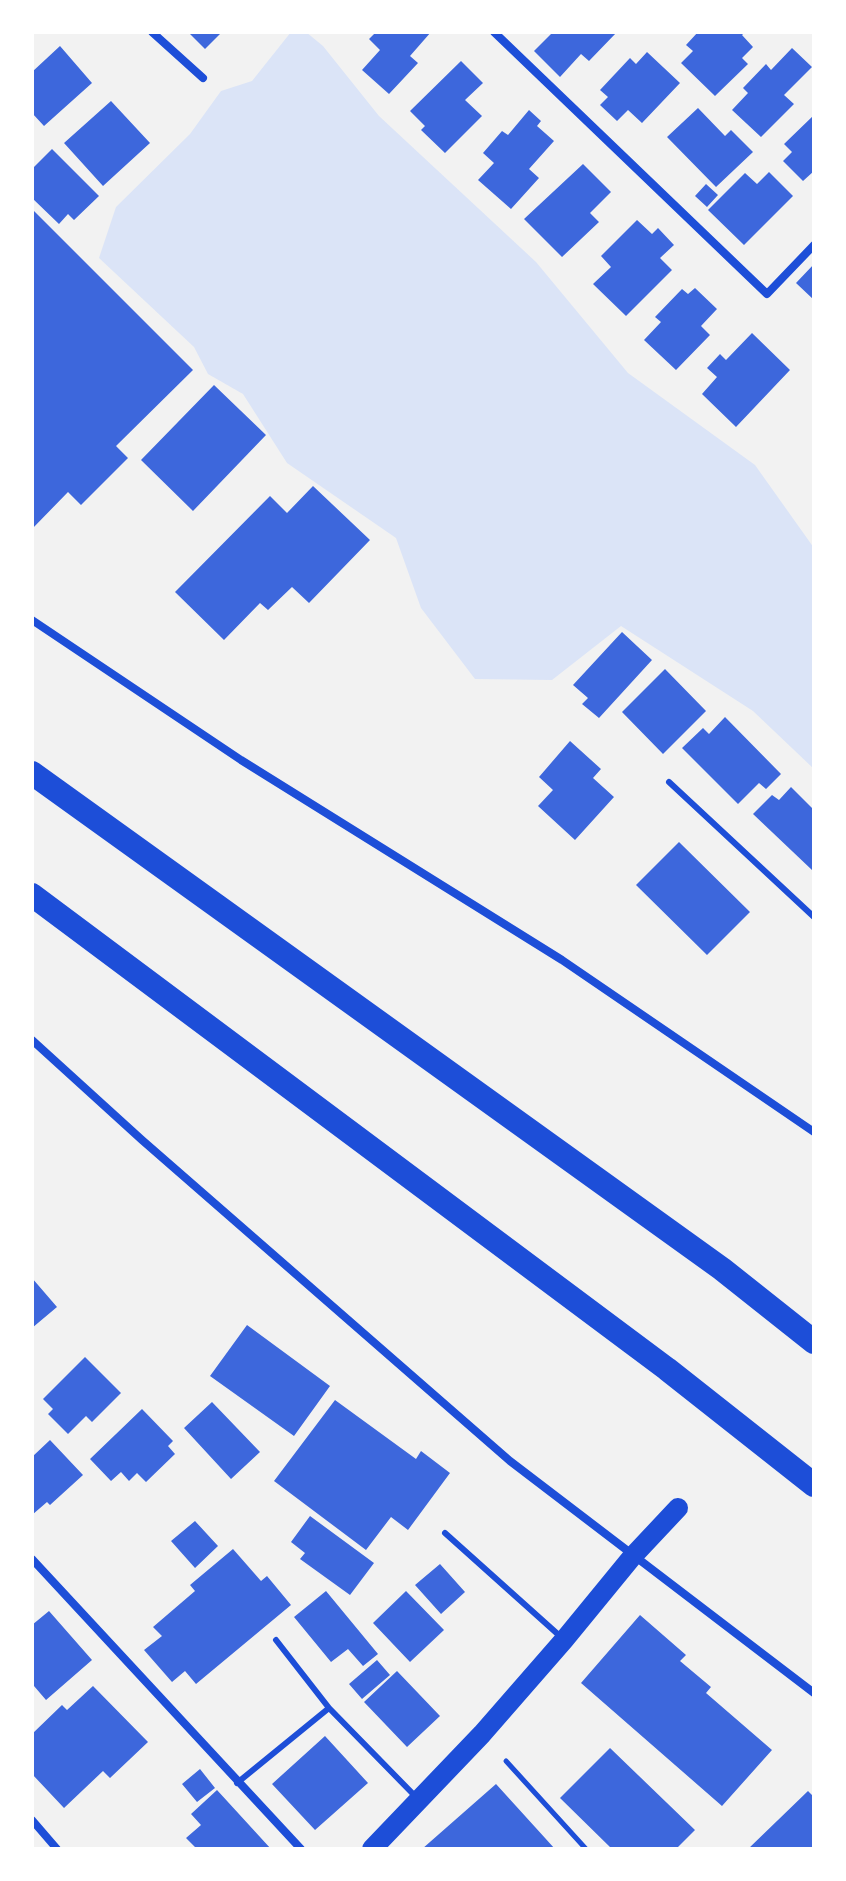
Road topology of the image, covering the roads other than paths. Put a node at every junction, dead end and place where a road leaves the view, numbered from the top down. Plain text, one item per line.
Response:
1 (152, 32) edge
2 (494, 32) edge
3 (203, 78) dead end
4 (814, 245) edge
5 (32, 620) edge
6 (32, 773) edge
7 (669, 782) dead end
8 (32, 895) edge
9 (814, 917) edge
10 (32, 1040) edge
11 (814, 1132) edge
12 (814, 1342) edge
13 (814, 1485) edge
14 (678, 1508) dead end
15 (445, 1533) dead end
16 (632, 1557) junction
17 (32, 1559) edge
18 (276, 1640) dead end
19 (564, 1640) junction
20 (814, 1693) edge
21 (329, 1708) junction
22 (237, 1783) junction
23 (418, 1799) junction
24 (32, 1820) edge
25 (57, 1849) edge
26 (301, 1849) edge
27 (372, 1849) edge

1 - 3 street
2 - 4 street
5 - 11 street
6 - 12 highway
7 - 9 lane
8 - 13 highway
10 - 16 street
14 - 16 main road
15 - 19 lane
16 - 19 main road
16 - 20 street
17 - 22 street
18 - 21 lane
19 - 23 main road
21 - 22 lane
21 - 23 lane
22 - 26 street
23 - 27 main road
24 - 25 street

